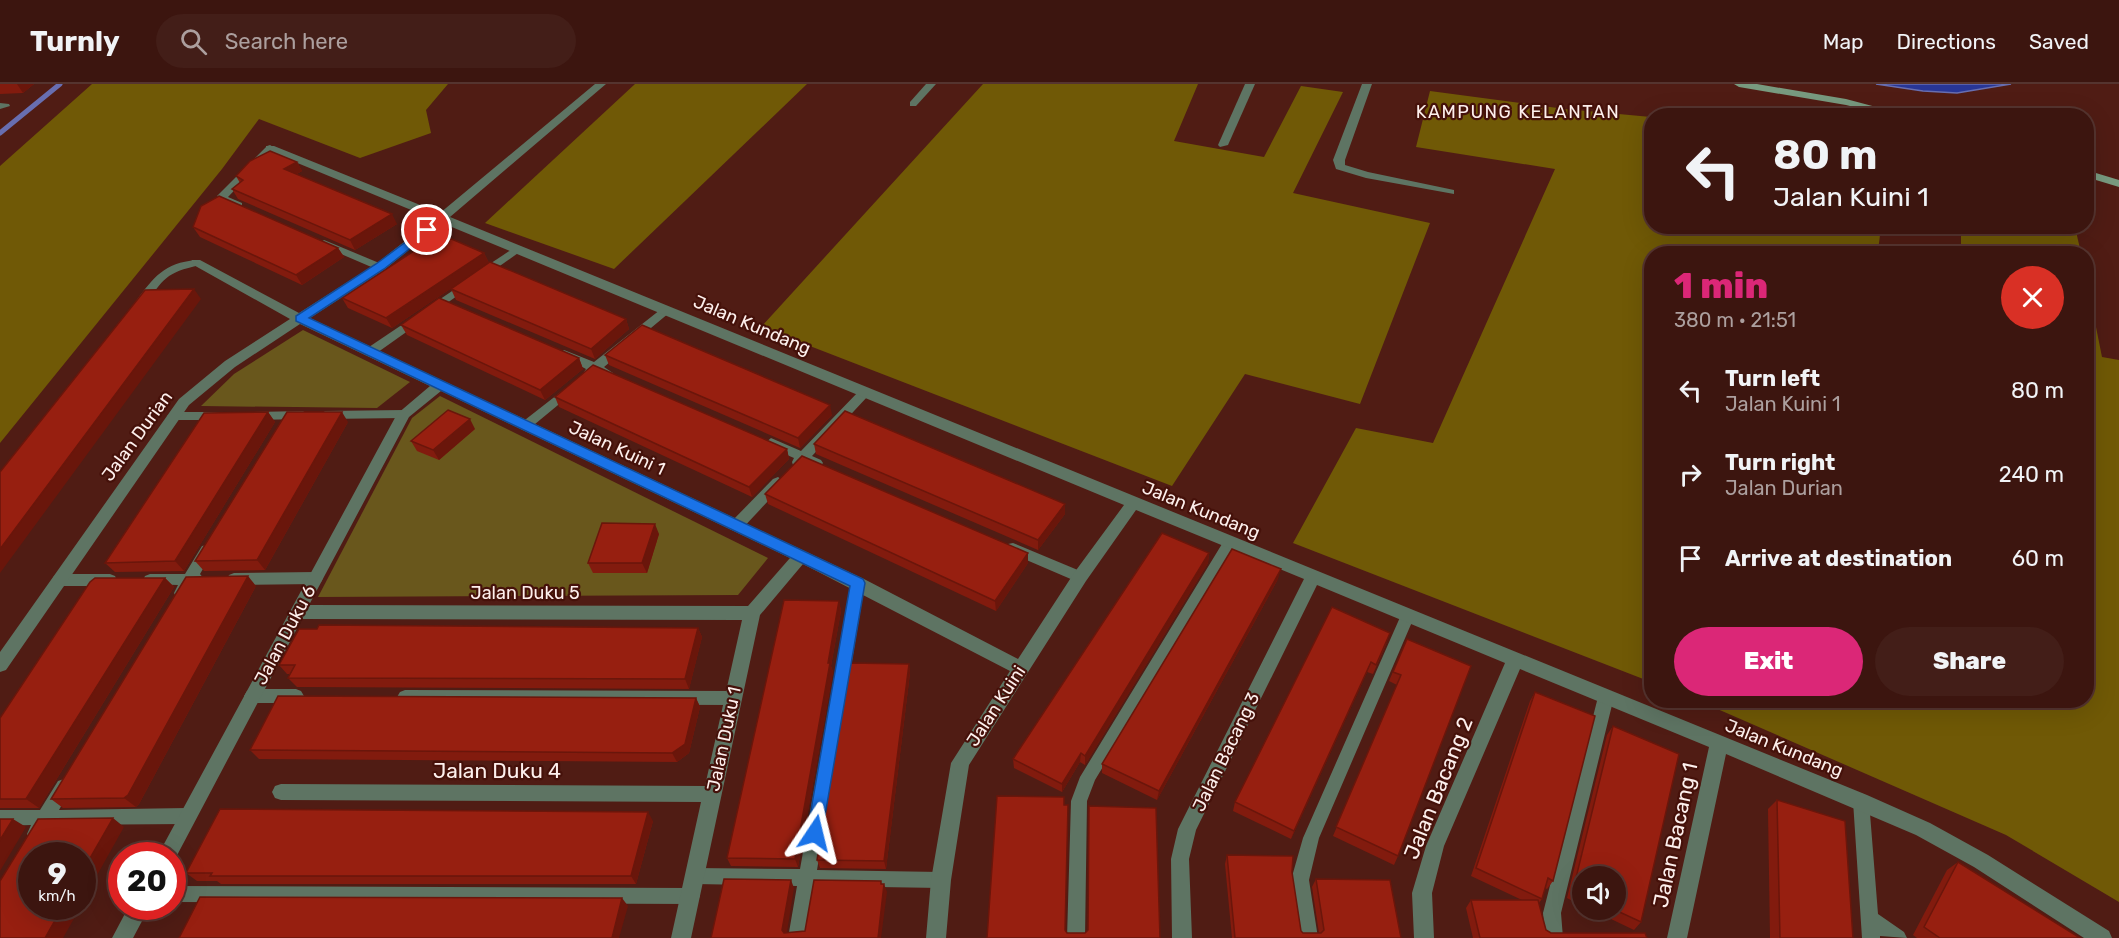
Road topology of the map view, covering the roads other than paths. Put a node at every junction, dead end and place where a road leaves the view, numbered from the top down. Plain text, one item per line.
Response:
1 (601, 84) edge
2 (931, 84) edge
3 (1250, 84) edge
4 (1367, 84) edge
5 (1739, 84) edge
6 (914, 104) dead end
7 (1871, 108) edge
8 (1223, 145) dead end
9 (270, 148) joint
10 (2094, 176) edge
11 (2119, 184) edge
12 (1450, 192) dead end
13 (253, 212) edge
14 (443, 217) junction
15 (316, 239) edge
16 (517, 249) junction
17 (196, 263) joint
18 (380, 267) junction
19 (665, 310) junction
20 (128, 318) edge
21 (300, 319) junction
22 (552, 349) edge
23 (370, 352) junction
24 (596, 368) junction
25 (617, 377) edge
26 (440, 385) junction
27 (864, 393) junction
28 (404, 414) junction
29 (289, 415) junction
30 (173, 416) junction
31 (525, 426) junction
32 (277, 436) edge
33 (759, 438) edge
34 (803, 457) junction
35 (824, 466) edge
36 (1133, 503) junction
37 (736, 526) junction
38 (214, 538) edge
39 (1230, 543) junction
40 (1005, 545) edge
41 (800, 557) junction
42 (1080, 577) junction
43 (1312, 577) junction
44 (316, 578) junction
45 (189, 579) junction
46 (59, 580) junction
47 (858, 583) junction
48 (171, 609) edge
49 (298, 612) junction
50 (752, 613) junction
51 (1408, 615) junction
52 (1515, 660) junction
53 (0, 665) edge
54 (1021, 668) junction
55 (252, 696) junction
56 (311, 696) edge
57 (393, 697) edge
58 (1606, 697) junction
59 (733, 698) junction
60 (1719, 743) junction
61 (75, 768) edge
62 (281, 792) dead end
63 (712, 794) junction
64 (1861, 801) junction
65 (188, 816) junction
66 (0, 818) edge
67 (45, 818) junction
68 (30, 842) edge
69 (174, 842) edge
70 (695, 876) junction
71 (807, 879) junction
72 (941, 880) junction
73 (186, 894) edge
74 (691, 896) junction
75 (1870, 919) junction
76 (132, 920) edge
77 (122, 938) edge
78 (681, 938) edge
79 (797, 938) edge
80 (936, 938) edge
81 (1076, 938) edge
82 (1182, 938) edge
83 (1309, 938) edge
84 (1424, 938) edge
85 (1554, 938) edge
86 (1677, 938) edge
87 (1871, 938) edge
88 (1898, 938) edge
89 (2102, 938) edge

1 - 14 street, Jalan Durian
2 - 6 lane
3 - 8 lane
4 - 12 street
5 - 7 street
9 - 13 lane
9 - 14 street, Jalan Kundang
10 - 11 street
14 - 16 street, Jalan Kundang
14 - 18 street, Jalan Durian
15 - 18 lane
16 - 19 street, Jalan Kundang
16 - 23 lane
17 - 20 lane
17 - 21 street, Jalan Kuini 1
18 - 21 street, Jalan Durian
19 - 24 lane
19 - 27 street, Jalan Kundang
21 - 23 street, Jalan Kuini 1
21 - 30 street, Jalan Durian
22 - 24 lane
23 - 26 street, Jalan Kuini 1
24 - 25 lane
24 - 31 lane
26 - 28 street
26 - 31 street, Jalan Kuini 1
27 - 34 lane
27 - 36 street, Jalan Kundang
28 - 29 lane
28 - 44 street, Jalan Duku 6
29 - 30 lane
29 - 32 lane
30 - 46 street, Jalan Durian
31 - 37 street, Jalan Kuini 1
33 - 34 lane
34 - 35 lane
34 - 37 lane
36 - 39 street, Jalan Kundang
36 - 42 street, Jalan Kuini
37 - 41 street, Jalan Kuini 1
38 - 45 lane
39 - 43 street, Jalan Kundang
39 - 81 lane
40 - 42 lane
41 - 47 street, Jalan Kuini 1
41 - 50 street, Jalan Duku 1
42 - 54 street, Jalan Kuini
43 - 51 street, Jalan Kundang
43 - 82 street, Jalan Bacang 3
44 - 45 lane
44 - 49 street, Jalan Duku 6
45 - 46 lane
45 - 48 lane
46 - 53 street, Jalan Durian
47 - 54 street, Jalan Kuini 1
47 - 71 lane
49 - 50 street, Jalan Duku 5
49 - 55 street, Jalan Duku 6
50 - 59 street, Jalan Duku 1
51 - 52 street, Jalan Kundang
51 - 83 lane
52 - 58 street, Jalan Kundang
52 - 84 street, Jalan Bacang 2
54 - 72 street, Jalan Kuini
55 - 56 lane
55 - 65 street, Jalan Duku 6
57 - 59 lane
58 - 60 street, Jalan Kundang
58 - 85 lane
59 - 63 street, Jalan Duku 1
60 - 64 street, Jalan Kundang
60 - 86 street, Jalan Bacang 1
61 - 67 lane
62 - 63 street, Jalan Duku 4
63 - 70 street, Jalan Duku 1
64 - 75 lane
64 - 89 street, Jalan Kundang
65 - 67 lane
65 - 69 street, Jalan Duku 6
66 - 67 lane
67 - 68 lane
70 - 71 lane
70 - 74 street, Jalan Duku 1
71 - 72 lane
71 - 79 lane
72 - 80 street, Jalan Kuini
73 - 74 lane
74 - 78 street, Jalan Duku 1
75 - 87 lane
75 - 88 lane
76 - 77 street

